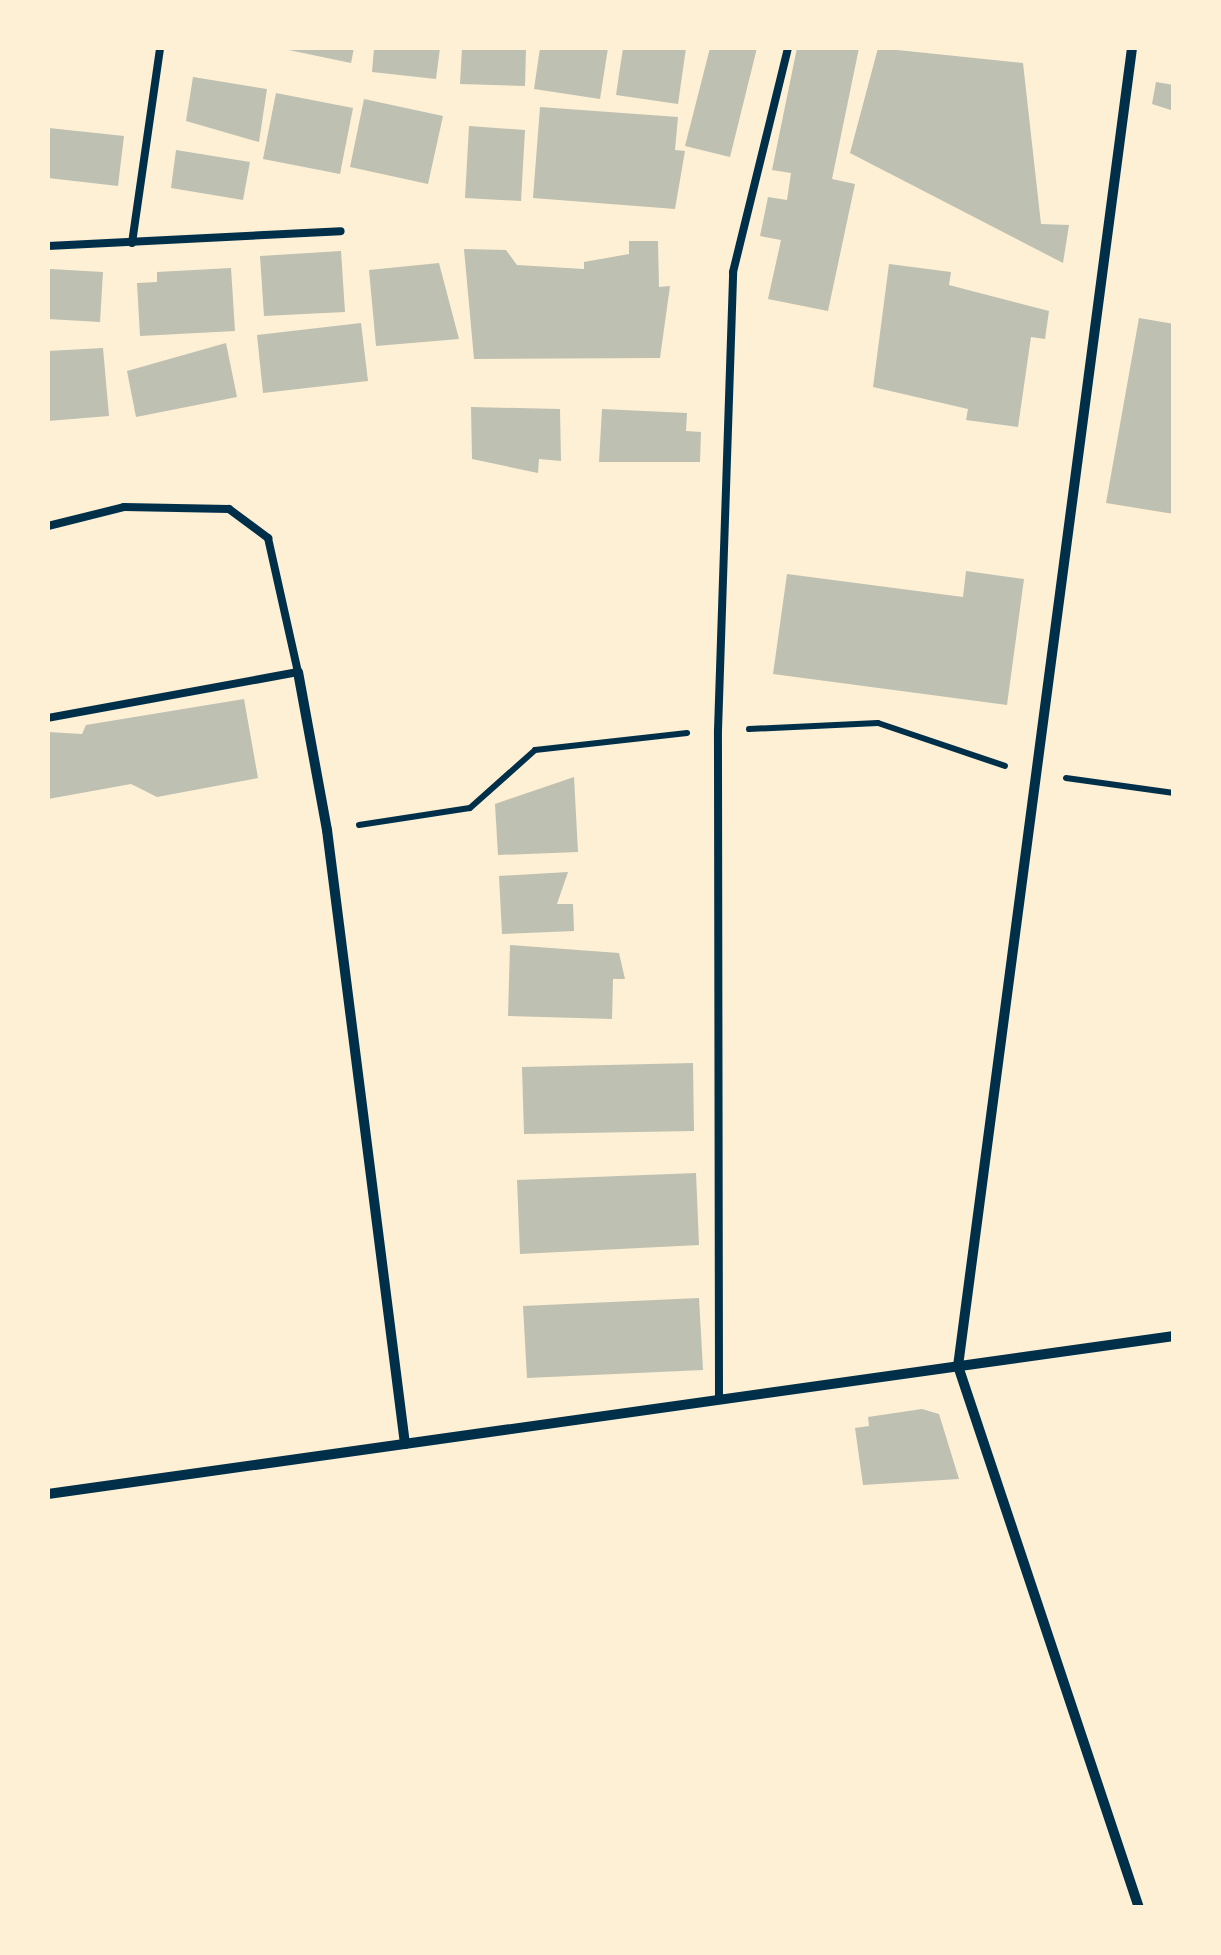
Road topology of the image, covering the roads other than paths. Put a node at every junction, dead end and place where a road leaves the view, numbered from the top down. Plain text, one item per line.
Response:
1 (160, 48) edge
2 (788, 48) edge
3 (1132, 48) edge
4 (340, 231) dead end
5 (132, 242) junction
6 (48, 246) edge
7 (48, 526) edge
8 (298, 672) junction
9 (48, 718) edge
10 (1174, 1336) edge
11 (958, 1366) junction
12 (719, 1400) junction
13 (405, 1444) junction
14 (48, 1494) edge
15 (1139, 1908) edge

1 - 5 lane
2 - 12 lane
3 - 11 street
4 - 5 lane
5 - 6 lane
7 - 8 lane
8 - 9 lane
8 - 13 street
10 - 11 street
11 - 12 street
11 - 15 street
12 - 13 street
13 - 14 street

